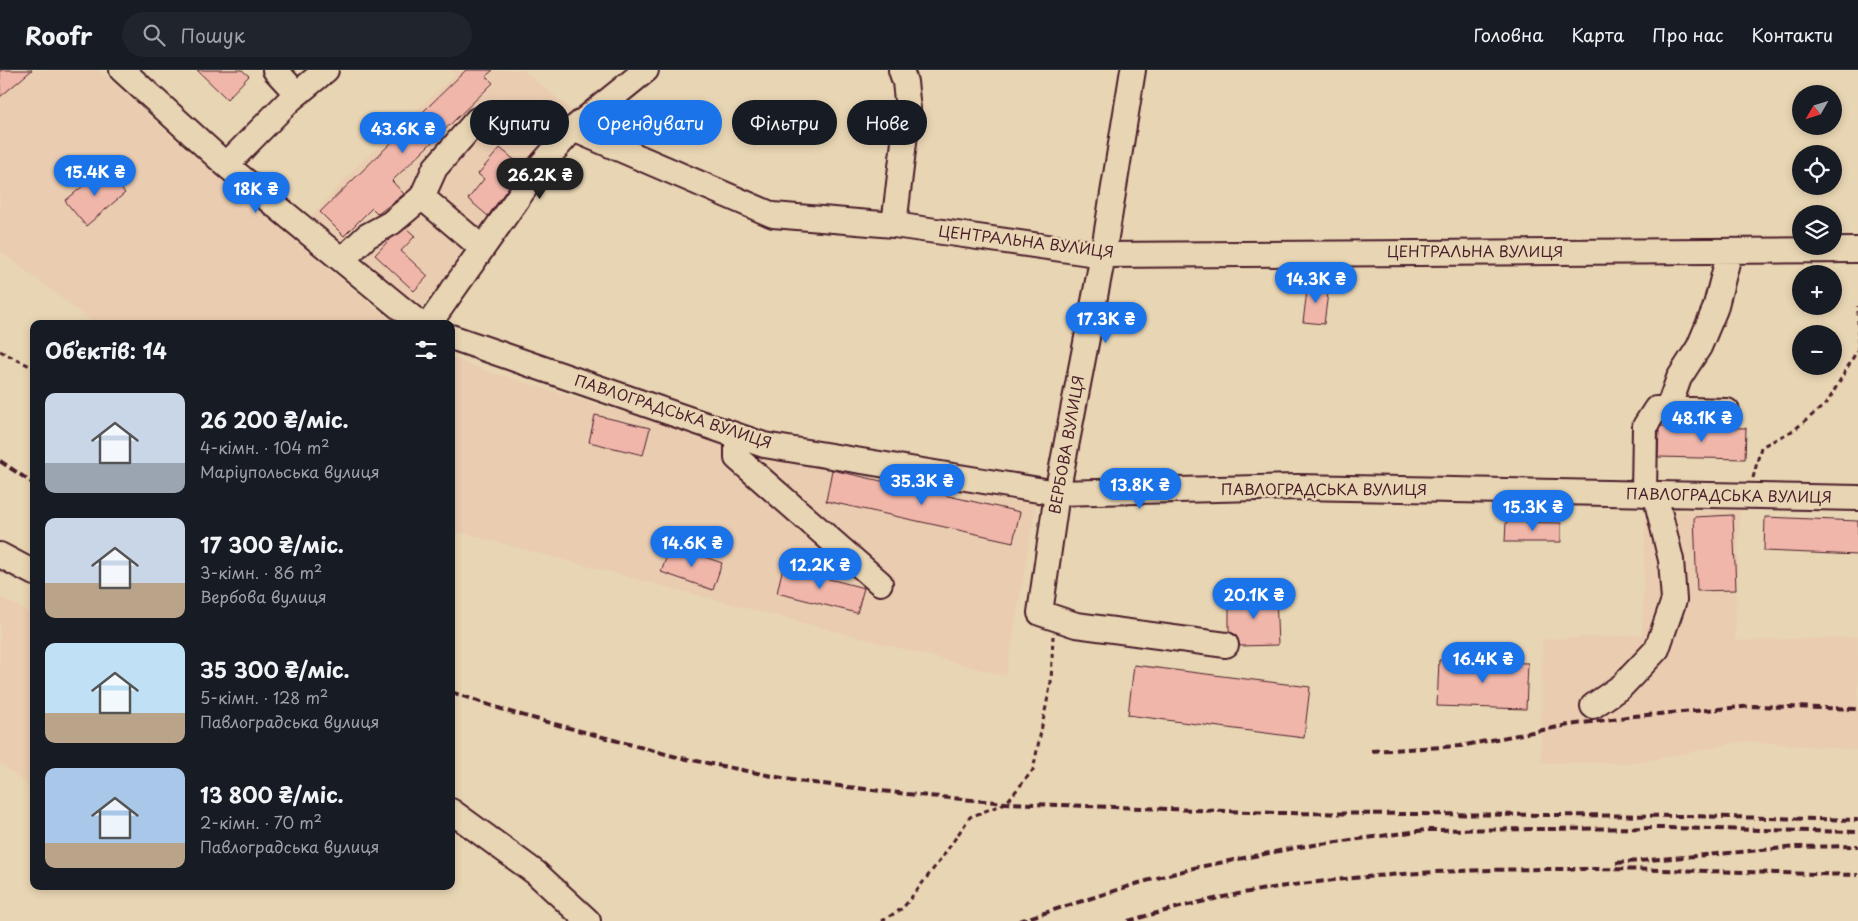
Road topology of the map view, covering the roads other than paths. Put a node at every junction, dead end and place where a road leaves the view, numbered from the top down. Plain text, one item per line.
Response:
1 (122, 70) edge
2 (275, 70) edge
3 (326, 70) edge
4 (646, 70) edge
5 (901, 70) edge
6 (1133, 70) edge
7 (297, 94) junction
8 (470, 128) edge
9 (573, 129) junction
10 (226, 165) junction
11 (422, 197) junction
12 (894, 225) junction
13 (482, 248) junction
14 (1858, 250) edge
15 (1730, 251) junction
16 (1103, 254) junction
17 (342, 260) junction
18 (415, 320) edge
19 (432, 320) edge
20 (455, 338) edge
21 (1668, 409) junction
22 (1727, 411) dead end
23 (738, 436) junction
24 (1058, 492) junction
25 (1650, 494) junction
26 (1858, 498) edge
27 (0, 555) edge
28 (30, 571) edge
29 (880, 583) dead end
30 (1226, 644) dead end
31 (1593, 706) dead end
32 (455, 814) edge
33 (588, 921) edge

1 - 10 street
2 - 7 street
3 - 7 street
4 - 9 street
5 - 12 street
6 - 16 street, ВЕРБОВА ВУЛИЦЯ
7 - 10 street
8 - 11 street
9 - 12 street, ЦЕНТРАЛЬНА ВУЛИЦЯ
9 - 13 street
10 - 17 street
11 - 13 street
11 - 17 street
12 - 16 street, ЦЕНТРАЛЬНА ВУЛИЦЯ
13 - 19 street
14 - 15 street, ЦЕНТРАЛЬНА ВУЛИЦЯ
15 - 16 street, ЦЕНТРАЛЬНА ВУЛИЦЯ
15 - 21 street
16 - 24 street, ВЕРБОВА ВУЛИЦЯ
17 - 18 street
20 - 23 street, ПАВЛОГРАДСЬКА ВУЛИЦЯ
21 - 22 street
21 - 25 street
23 - 24 street, ПАВЛОГРАДСЬКА ВУЛИЦЯ
23 - 29 street
24 - 25 street, ПАВЛОГРАДСЬКА ВУЛИЦЯ
24 - 30 street, ВЕРБОВА ВУЛИЦЯ
25 - 26 street, ПАВЛОГРАДСЬКА ВУЛИЦЯ
25 - 31 street
27 - 28 street
32 - 33 street

